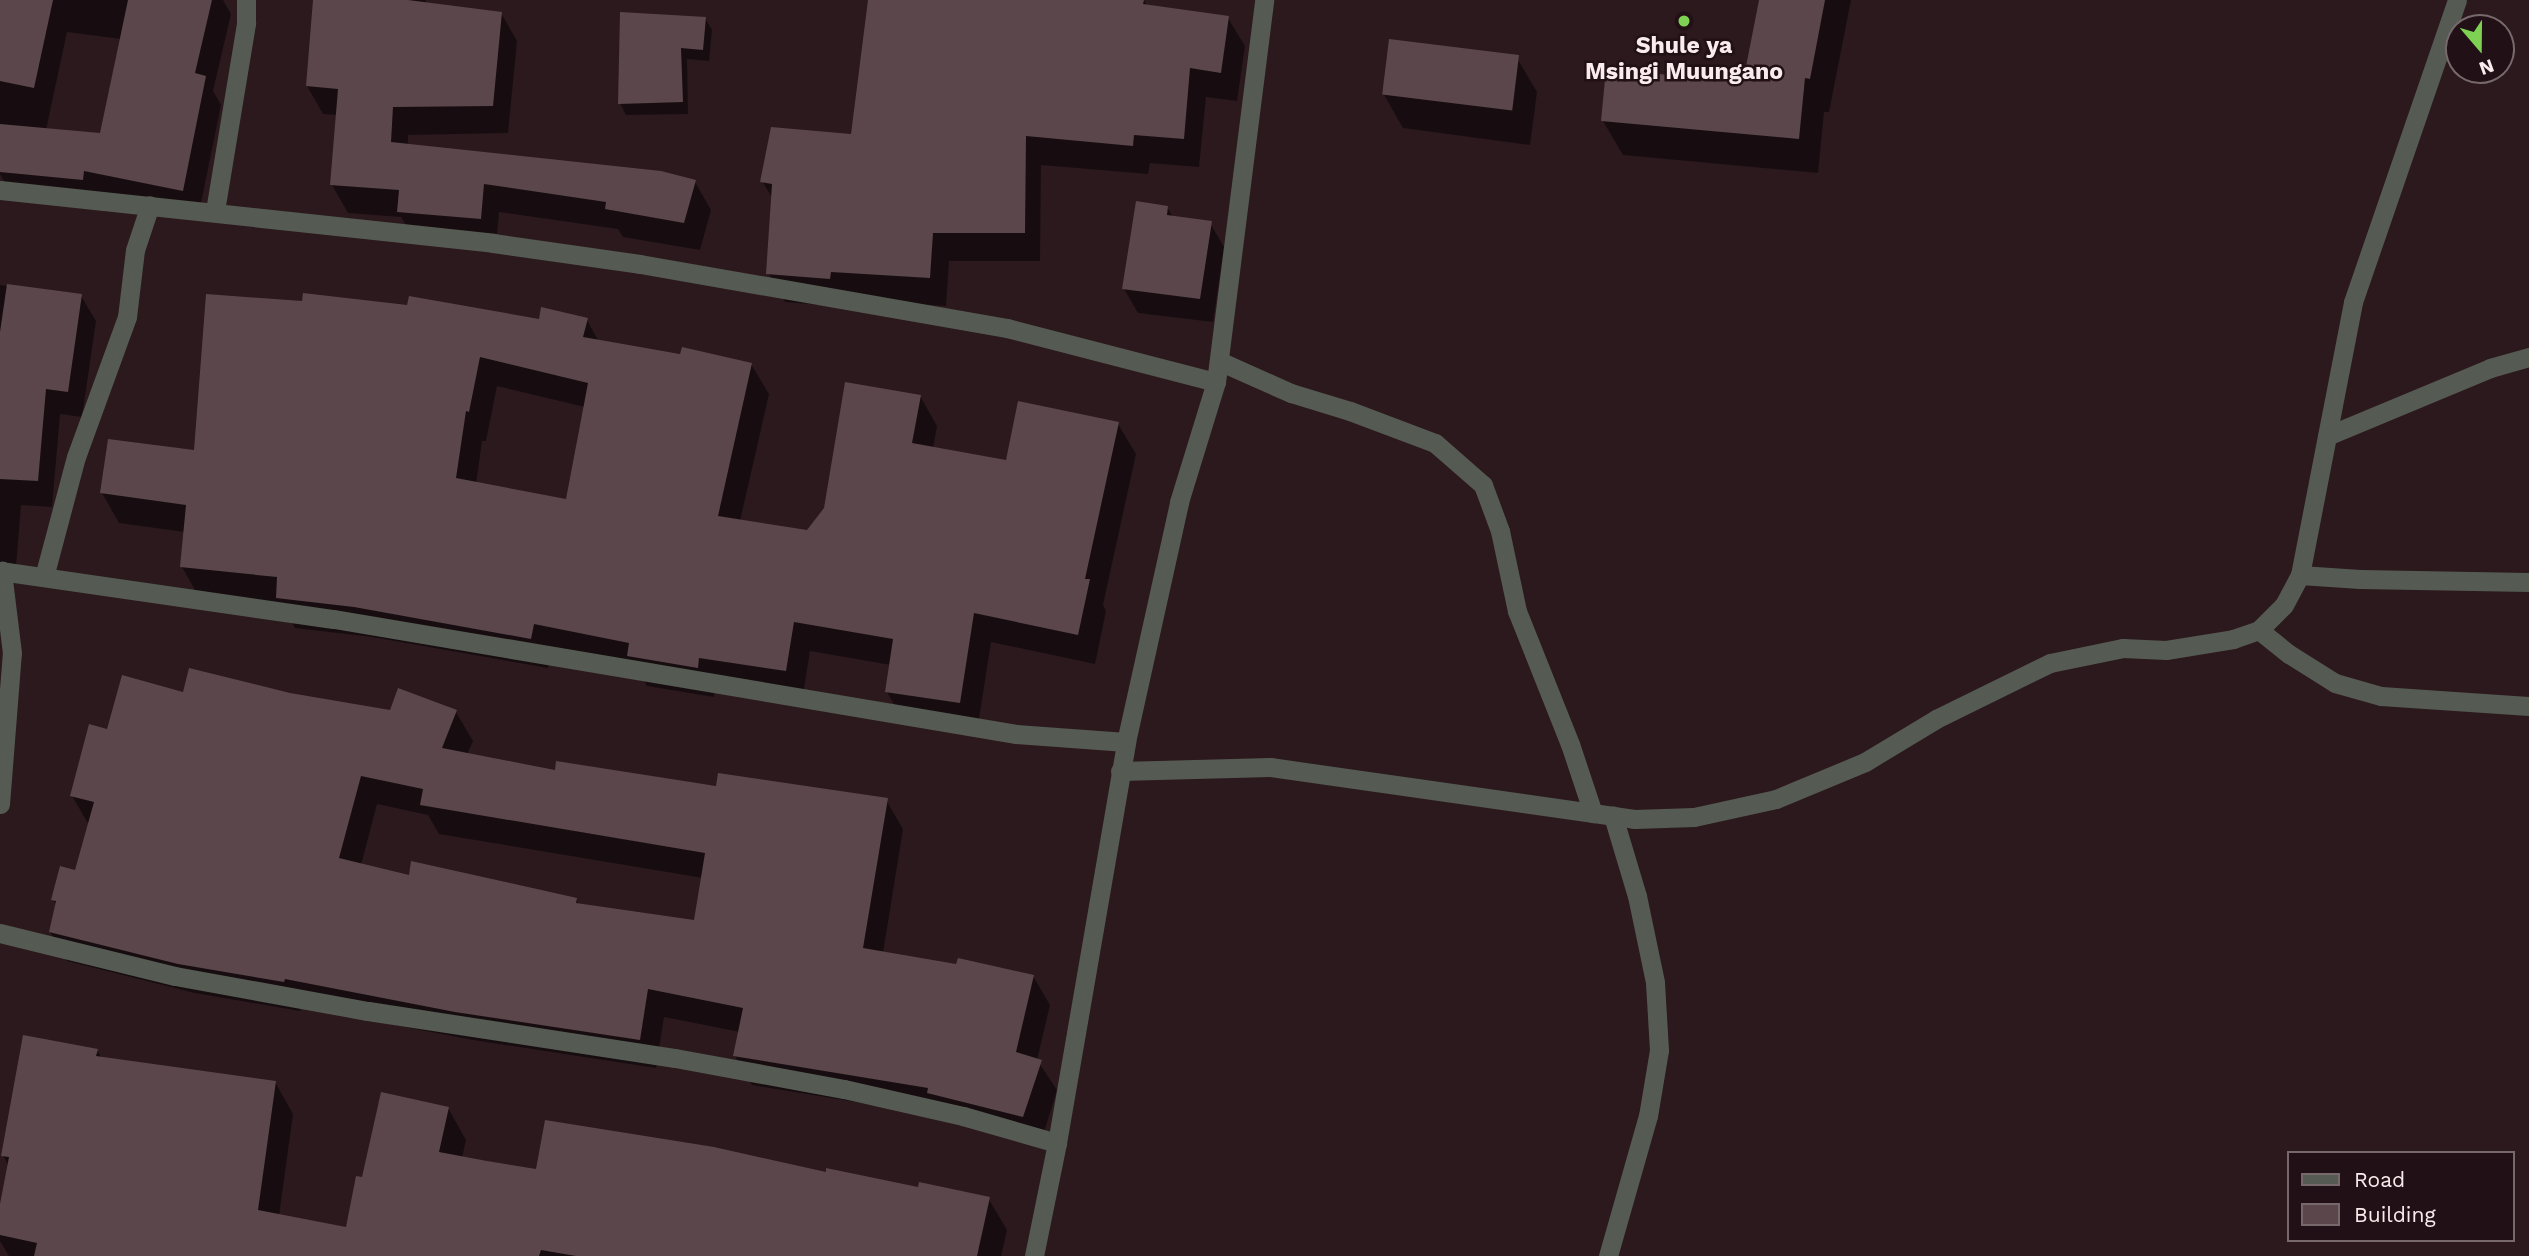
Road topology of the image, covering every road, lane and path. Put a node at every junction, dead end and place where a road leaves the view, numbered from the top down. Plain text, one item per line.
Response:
1 (246, 0) edge
2 (1264, 0) edge
3 (2457, 0) edge
4 (0, 190) edge
5 (150, 205) junction
6 (215, 212) junction
7 (2529, 357) edge
8 (1219, 361) junction
9 (1216, 382) junction
10 (2327, 436) junction
11 (1, 571) edge
12 (2300, 575) junction
13 (44, 577) junction
14 (2529, 582) edge
15 (2259, 630) junction
16 (2529, 706) edge
17 (1126, 742) junction
18 (1120, 771) junction
19 (0, 804) edge
20 (1593, 813) junction
21 (1613, 816) junction
22 (0, 933) edge
23 (1057, 1143) junction
24 (1034, 1256) edge
25 (1608, 1256) edge

1 - 6 street
2 - 8 street
3 - 10 street
4 - 5 street
5 - 6 street
5 - 13 street
6 - 9 street
7 - 10 street
8 - 9 street
8 - 20 street
9 - 17 street
10 - 12 street
11 - 13 street
11 - 19 street
12 - 14 street
12 - 15 street
13 - 17 street
15 - 16 street
15 - 21 street
17 - 18 street
18 - 20 street
18 - 23 street
20 - 21 street
21 - 25 street
22 - 23 street
23 - 24 street

